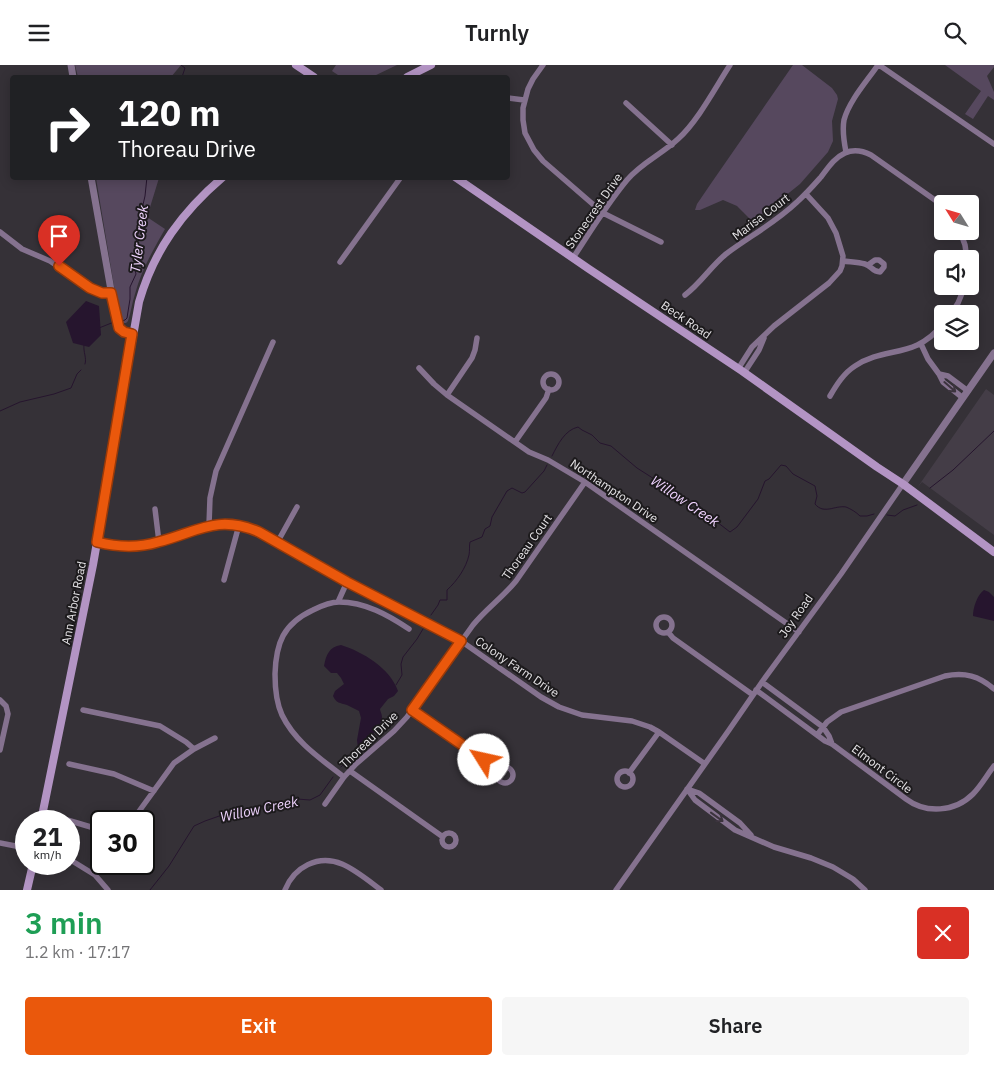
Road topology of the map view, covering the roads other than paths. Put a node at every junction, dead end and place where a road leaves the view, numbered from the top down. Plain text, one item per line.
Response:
1 (296, 65) edge
2 (431, 65) edge
3 (543, 65) edge
4 (730, 65) edge
5 (878, 65) edge
6 (311, 75) edge
7 (411, 75) edge
8 (510, 98) edge
9 (524, 101) junction
10 (626, 103) dead end
11 (994, 144) edge
12 (672, 145) junction
13 (846, 153) junction
14 (92, 180) edge
15 (220, 180) edge
16 (399, 180) edge
17 (459, 180) edge
18 (806, 193) junction
19 (934, 199) edge
20 (603, 213) junction
21 (0, 232) edge
22 (661, 242) dead end
23 (573, 258) junction
24 (843, 261) junction
25 (340, 262) dead end
26 (868, 265) dead end
27 (111, 293) junction
28 (685, 295) dead end
29 (132, 334) junction
30 (934, 335) edge
31 (477, 338) dead end
32 (273, 343) dead end
33 (921, 344) junction
34 (994, 353) edge
35 (419, 367) dead end
36 (741, 371) junction
37 (939, 374) junction
38 (549, 389) dead end
39 (968, 391) junction
40 (447, 395) junction
41 (830, 396) dead end
42 (963, 398) junction
43 (515, 442) junction
44 (585, 482) junction
45 (903, 484) junction
46 (297, 507) dead end
47 (155, 509) dead end
48 (209, 525) junction
49 (239, 525) junction
50 (97, 542) junction
51 (158, 542) junction
52 (277, 543) junction
53 (994, 552) edge
54 (224, 580) dead end
55 (347, 582) junction
56 (338, 602) junction
57 (409, 629) dead end
58 (799, 631) junction
59 (668, 632) dead end
60 (461, 641) junction
61 (762, 682) junction
62 (994, 689) edge
63 (754, 693) junction
64 (0, 700) edge
65 (788, 701) junction
66 (782, 709) junction
67 (83, 710) dead end
68 (412, 710) junction
69 (806, 714) junction
70 (800, 722) junction
71 (823, 727) junction
72 (659, 732) junction
73 (817, 735) junction
74 (214, 738) dead end
75 (832, 743) junction
76 (194, 749) junction
77 (0, 750) edge
78 (69, 764) dead end
79 (705, 764) junction
80 (994, 766) edge
81 (499, 770) dead end
82 (350, 771) junction
83 (629, 773) dead end
84 (344, 777) junction
85 (687, 789) junction
86 (154, 791) junction
87 (325, 803) dead end
88 (43, 810) edge
89 (140, 810) edge
90 (443, 837) dead end
91 (0, 843) edge
92 (15, 846) edge
93 (30, 875) edge
94 (95, 875) edge
95 (27, 890) edge
96 (108, 890) edge
97 (285, 890) edge
98 (381, 890) edge
99 (616, 890) edge
100 (865, 890) edge

1 - 6 main road
2 - 7 main road
3 - 9 street
4 - 12 street, Stonecrest Drive
5 - 11 street
5 - 13 street
8 - 9 street
9 - 20 street
10 - 12 street
12 - 20 street, Stonecrest Drive
13 - 18 street, Marisa Court
13 - 19 street
14 - 27 street
15 - 29 main road, Ann Arbor Road
16 - 25 street
17 - 23 main road, Beck Road
18 - 24 street
18 - 28 street, Marisa Court
20 - 22 street
20 - 23 street, Stonecrest Drive
21 - 27 street
23 - 36 main road, Beck Road
24 - 26 street
24 - 36 street
27 - 29 street
29 - 50 main road, Ann Arbor Road
30 - 33 street
31 - 40 street
32 - 48 street
33 - 37 street
33 - 41 street
34 - 39 street, Joy Road
35 - 40 street, Northampton Drive
36 - 45 main road, Beck Road
37 - 39 street
37 -> 42 street
38 - 43 street
39 - 42 street, Joy Road
40 - 43 street, Northampton Drive
42 - 45 street, Joy Road
43 - 44 street, Northampton Drive
44 - 58 street, Northampton Drive
44 - 60 street, Thoreau Court
45 - 53 main road, Beck Road
45 - 58 street, Joy Road
46 - 52 street
47 - 51 street
48 - 49 street, Colony Farm Drive
48 - 51 street, Colony Farm Drive
49 - 52 street, Colony Farm Drive
49 - 54 street
50 - 51 street, Colony Farm Drive
50 - 88 main road, Ann Arbor Road
52 - 55 street, Colony Farm Drive
55 - 56 street
55 - 60 street, Colony Farm Drive
56 - 57 street
56 - 84 street
58 - 61 street, Joy Road
59 - 63 street, Elmont Circle
60 - 68 street, Thoreau Drive
60 - 72 street, Colony Farm Drive
61 - 63 street, Joy Road
61 - 65 street, Elmont Circle
62 - 71 street
63 - 66 street, Elmont Circle
63 - 79 street, Joy Road
64 - 77 street
65 - 66 street
65 - 69 street, Elmont Circle
66 - 70 street, Elmont Circle
67 - 76 street
68 - 81 street
68 - 82 street, Thoreau Drive
69 - 70 street
69 - 71 street, Elmont Circle
70 - 73 street, Elmont Circle
71 - 73 street
71 - 75 street, Elmont Circle
72 - 79 street, Colony Farm Drive
72 - 83 street
73 - 75 street, Elmont Circle
74 - 76 street
75 - 80 street, Elmont Circle
76 - 86 street
78 - 86 street
79 - 85 street, Joy Road
82 - 84 street, Thoreau Drive
82 - 90 street
84 - 87 street, Thoreau Drive
85 - 99 street, Joy Road
85 - 100 street
86 - 89 street
91 - 92 street
93 - 95 main road
94 - 96 street
97 - 98 street

